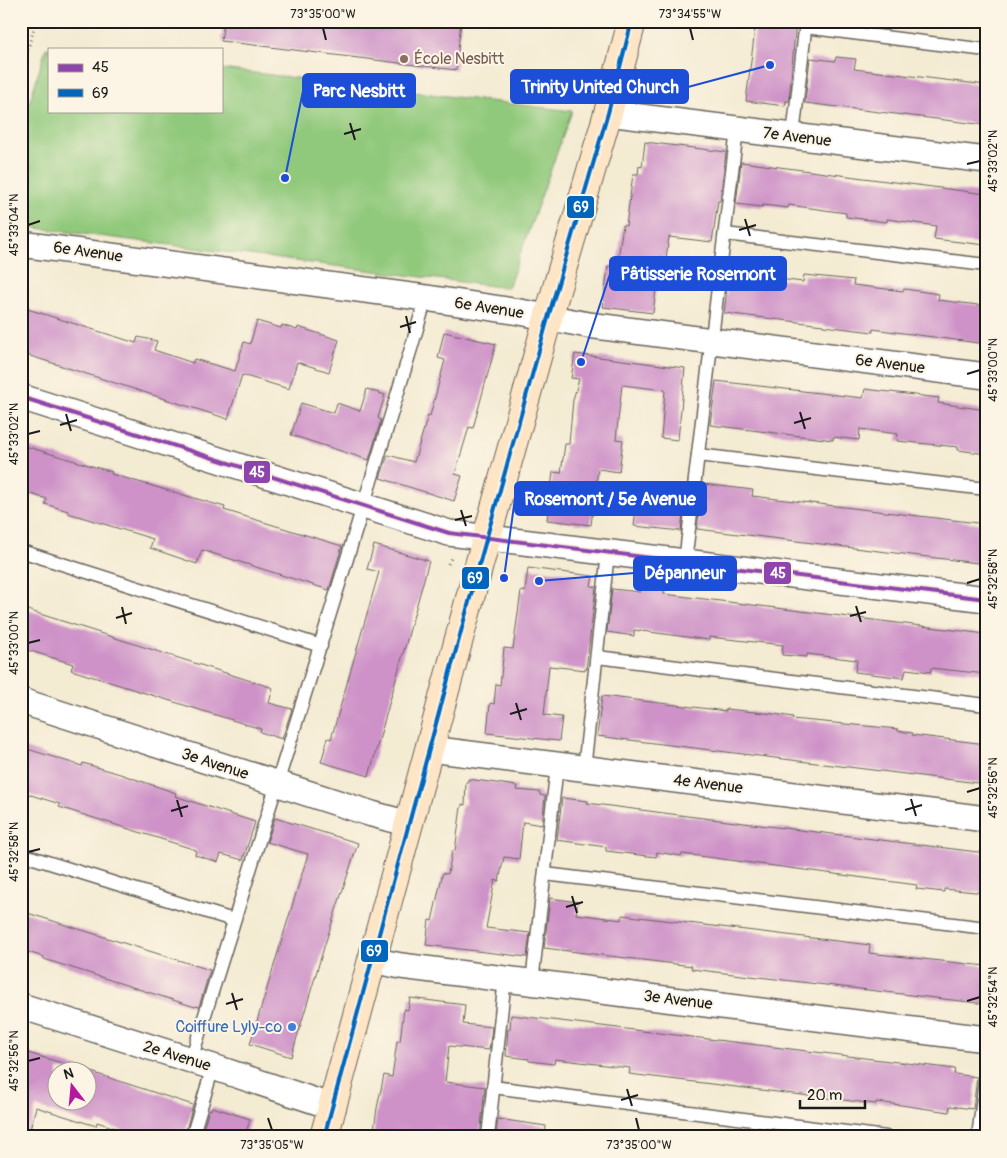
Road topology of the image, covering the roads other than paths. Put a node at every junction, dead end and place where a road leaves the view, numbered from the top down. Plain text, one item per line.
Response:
1 (632, 21) edge
2 (806, 24) edge
3 (986, 50) edge
4 (608, 113) junction
5 (738, 130) junction
6 (793, 136) junction
7 (986, 160) edge
8 (725, 234) junction
9 (21, 244) edge
10 (986, 265) edge
11 (426, 298) junction
12 (548, 318) junction
13 (712, 341) junction
14 (986, 376) edge
15 (21, 397) edge
16 (698, 455) junction
17 (986, 489) edge
18 (363, 505) junction
19 (488, 537) junction
20 (21, 551) edge
21 (608, 553) junction
22 (685, 562) junction
23 (986, 599) edge
24 (321, 646) junction
25 (597, 657) junction
26 (21, 701) edge
27 (986, 705) edge
28 (430, 749) junction
29 (558, 766) junction
30 (584, 769) junction
31 (276, 783) junction
32 (986, 819) edge
33 (410, 824) junction
34 (21, 854) edge
35 (546, 874) junction
36 (234, 920) junction
37 (986, 928) edge
38 (371, 960) junction
39 (505, 978) junction
40 (532, 982) junction
41 (21, 1006) edge
42 (986, 1039) edge
43 (202, 1064) junction
44 (986, 1074) edge
45 (493, 1087) junction
46 (333, 1107) junction
47 (192, 1137) edge
48 (324, 1137) edge
49 (488, 1137) edge
50 (886, 1137) edge
51 (978, 1137) edge

1 - 4 main road
2 - 3 lane
2 - 6 lane
4 - 5 street, 7e Avenue
4 - 12 main road
5 - 6 street, 7e Avenue
5 - 8 lane
6 - 7 street, 7e Avenue
8 - 10 lane
8 - 13 lane
9 - 11 street, 6e Avenue
11 - 12 street, 6e Avenue
11 - 18 lane
12 - 13 street, 6e Avenue
12 - 19 main road
13 - 14 street, 6e Avenue
13 - 16 lane
15 - 18 street
16 - 17 lane
16 - 22 lane
18 - 19 street
18 - 24 lane
19 - 21 street
19 - 28 main road
20 - 24 lane
21 - 22 street
21 - 25 lane
22 - 23 street
24 - 31 lane
25 - 27 lane
25 - 30 lane
26 - 31 street, 3e Avenue
28 - 29 street, 4e Avenue
28 - 33 main road
29 - 30 street, 4e Avenue
29 - 35 lane
30 - 32 street, 4e Avenue
31 - 33 street, 3e Avenue
31 - 36 lane
33 - 38 main road
34 - 36 lane
35 - 37 lane
35 - 40 lane
36 - 43 lane
38 - 39 street, 3e Avenue
38 - 46 main road
39 - 40 street, 3e Avenue
39 - 45 lane
40 - 42 street, 3e Avenue
41 - 43 street, 2e Avenue
43 - 46 street, 2e Avenue
43 - 47 lane
44 - 51 lane
45 - 49 lane
45 - 50 lane
46 - 48 main road

